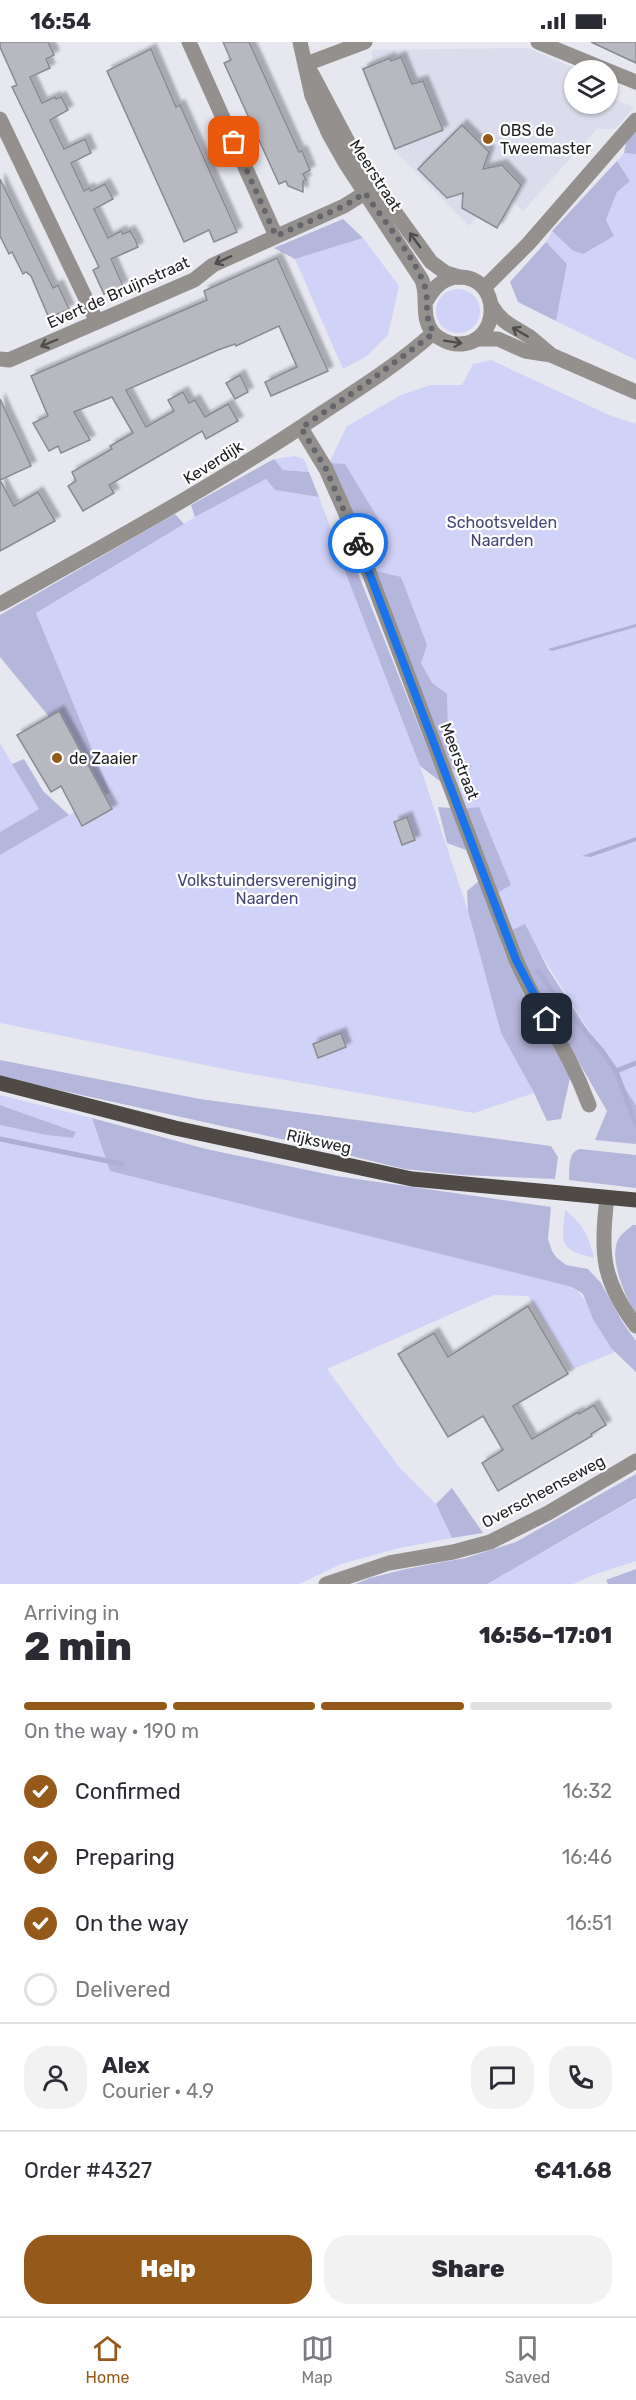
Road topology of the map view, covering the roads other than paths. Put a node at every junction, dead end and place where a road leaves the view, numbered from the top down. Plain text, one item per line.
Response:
1 (189, 42) edge
2 (300, 42) edge
3 (365, 42) edge
4 (538, 42) edge
5 (306, 64) junction
6 (636, 82) edge
7 (0, 119) edge
8 (636, 120) edge
9 (370, 189) junction
10 (276, 236) junction
11 (459, 277) junction
12 (484, 288) junction
13 (427, 300) junction
14 (492, 306) junction
15 (97, 322) junction
16 (434, 333) junction
17 (478, 339) junction
18 (551, 355) junction
19 (0, 359) edge
20 (636, 392) edge
21 (301, 428) junction
22 (0, 604) edge
23 (0, 1083) edge
24 (589, 1105) dead end
25 (607, 1198) junction
26 (636, 1200) edge
27 (636, 1326) edge
28 (636, 1461) edge
29 (326, 1584) edge

1 - 10 street
2 - 5 street, Meerstraat
3 - 5 street
4 - 6 street
5 - 9 street, Meerstraat
7 - 15 street
8 - 12 street
9 - 10 street, Evert de Bruijnstraat
11 -> 9 street, Meerstraat
9 - 13 street, Meerstraat
10 -> 15 street, Evert de Bruijnstraat
11 - 12 street
11 - 13 street
12 - 14 street
13 - 16 street
14 - 17 street
18 -> 14 street
15 -> 19 street, Evert de Bruijnstraat
16 -> 17 street
16 - 21 street, Keverdijk
17 - 18 street
18 - 20 street
21 - 22 street, Keverdijk
21 - 24 street, Meerstraat
23 - 25 main road, Rijksweg
25 - 26 main road, Rijksweg
25 - 27 street
28 - 29 street, Overscheenseweg

